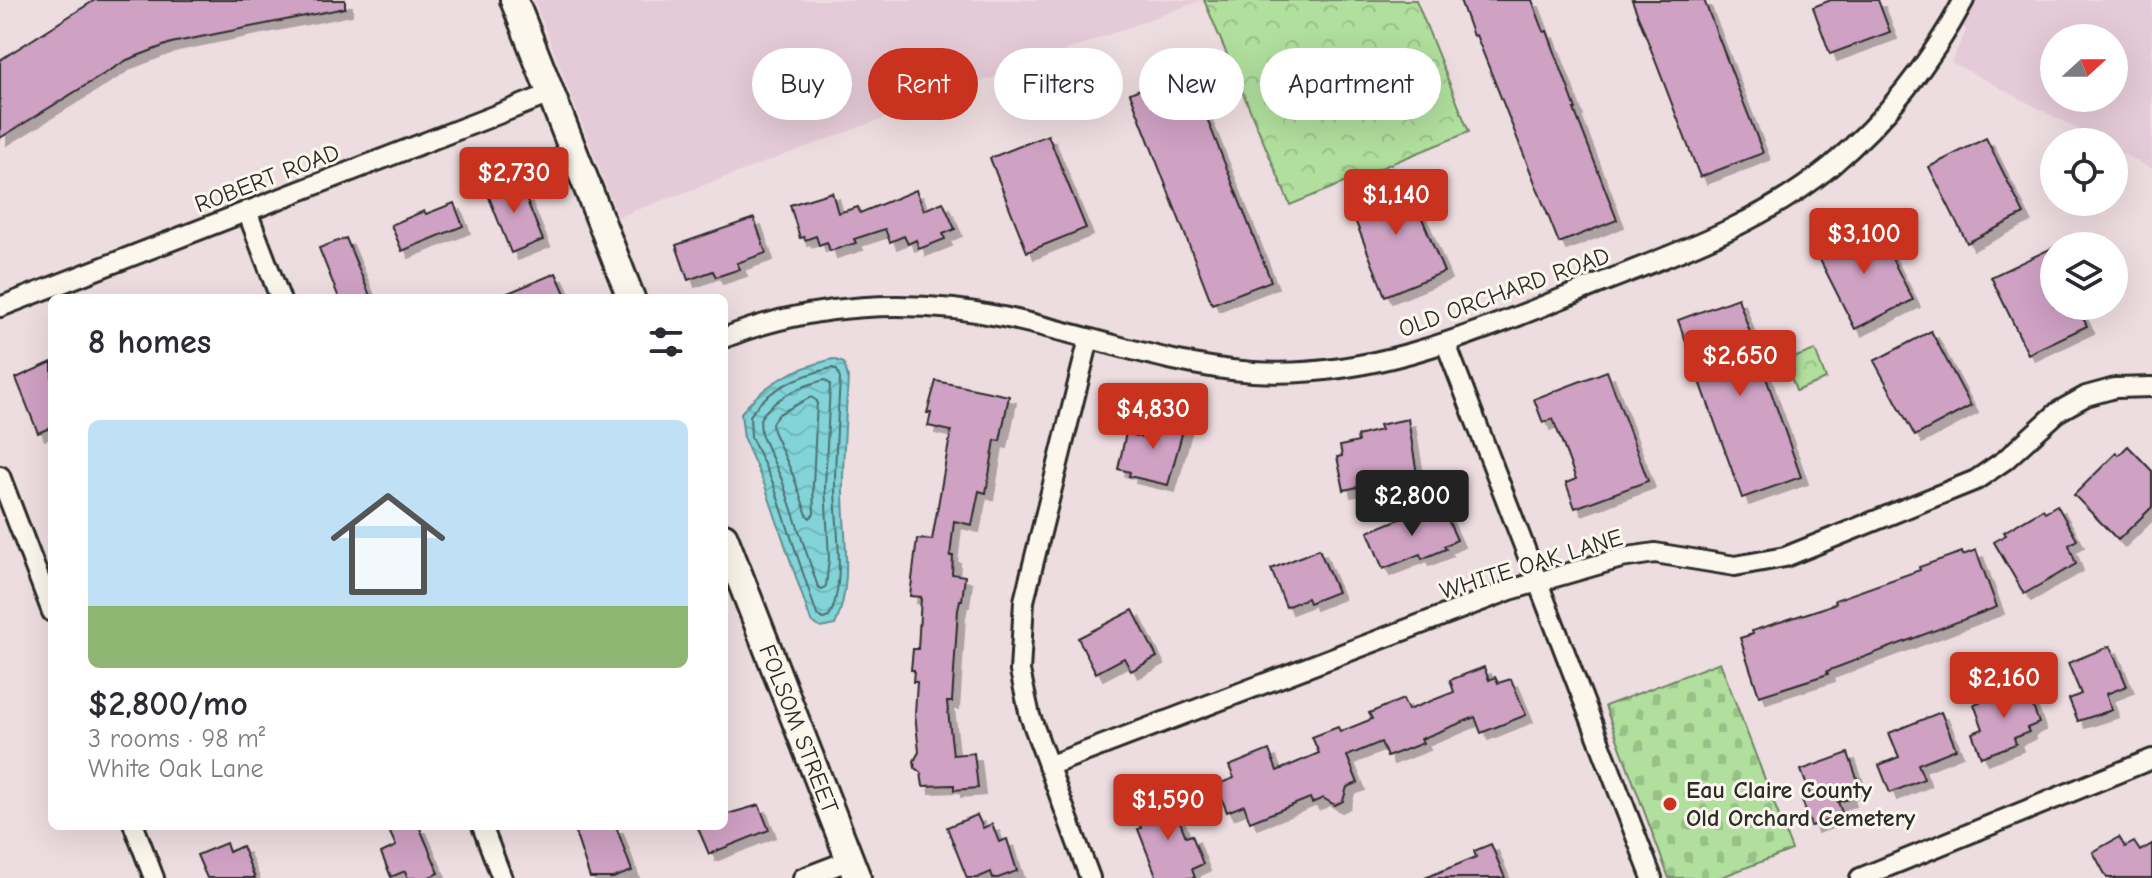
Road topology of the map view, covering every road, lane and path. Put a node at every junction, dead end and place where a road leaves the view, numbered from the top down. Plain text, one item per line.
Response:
1 (514, 0) edge
2 (1964, 0) edge
3 (550, 94) junction
4 (247, 211) junction
5 (278, 294) edge
6 (629, 294) edge
7 (0, 307) edge
8 (728, 337) edge
9 (1089, 339) junction
10 (1446, 344) junction
11 (2152, 387) edge
12 (0, 476) edge
13 (728, 547) edge
14 (1538, 582) junction
15 (48, 602) edge
16 (2152, 759) edge
17 (1048, 766) junction
18 (136, 830) edge
19 (484, 830) edge
20 (853, 869) edge
21 (154, 878) edge
22 (502, 878) edge
23 (803, 878) edge
24 (1090, 878) edge
25 (1652, 878) edge
26 (1860, 878) edge

1 - 3 street
2 - 10 street, OLD ORCHARD ROAD
3 - 4 street, ROBERT ROAD
3 - 6 street
4 - 5 street
4 - 7 street, ROBERT ROAD
8 - 9 street, OLD ORCHARD ROAD
9 - 10 street, OLD ORCHARD ROAD
9 - 17 street
10 - 14 street
11 - 14 street, WHITE OAK LANE
12 - 15 street
13 - 20 street, FOLSOM STREET
14 - 17 street, WHITE OAK LANE
14 - 25 street
16 - 26 street
17 - 24 street
18 - 21 street
19 - 22 street
20 - 23 street

